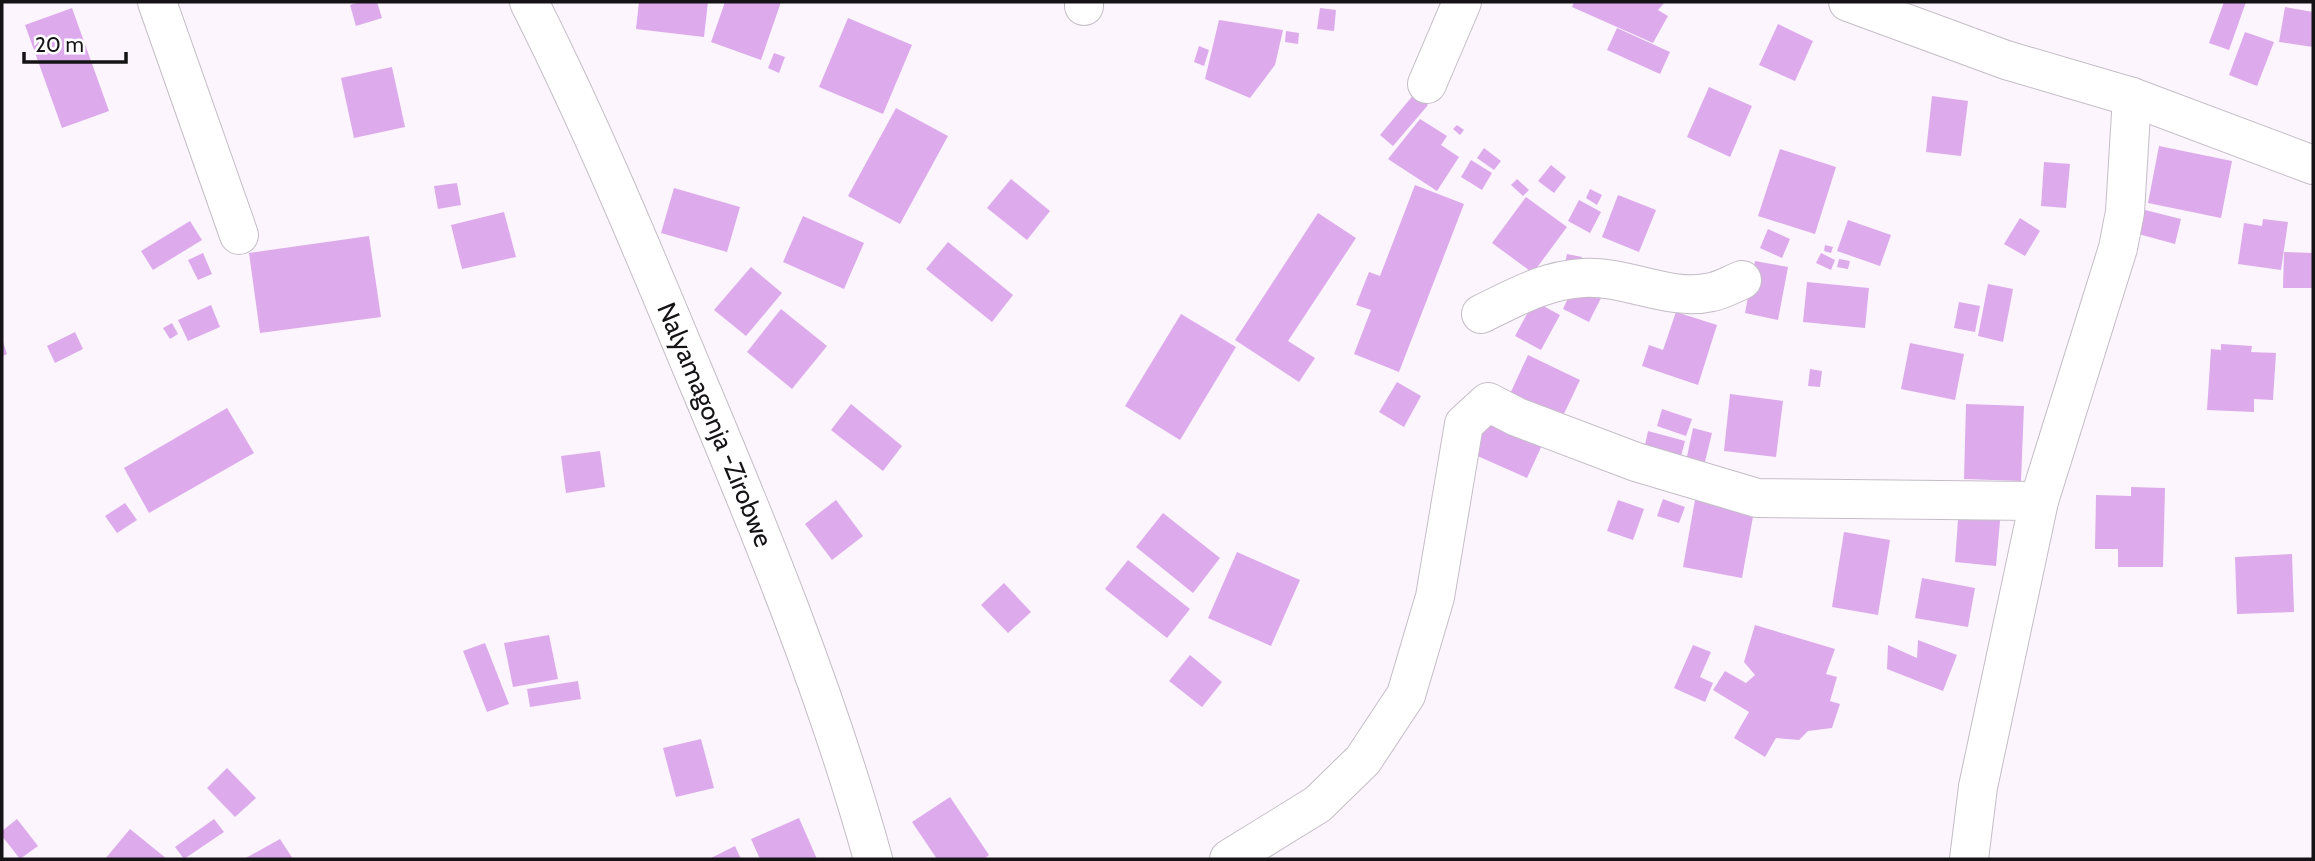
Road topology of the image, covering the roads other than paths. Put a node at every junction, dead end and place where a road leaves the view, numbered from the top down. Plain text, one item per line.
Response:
1 (157, 2) edge
2 (529, 2) edge
3 (1462, 2) edge
4 (1848, 2) edge
5 (1427, 83) dead end
6 (2132, 97) junction
7 (2313, 165) edge
8 (239, 235) dead end
9 (1742, 280) dead end
10 (1481, 314) dead end
11 (2039, 501) junction
12 (873, 859) edge
13 (1229, 859) edge
14 (1969, 859) edge

1 - 8 street
2 - 12 street, Nalyamagonja -Zirobwe
3 - 5 street
4 - 6 street
6 - 7 street
6 - 11 street
9 - 10 street
11 - 13 street
11 - 14 street

